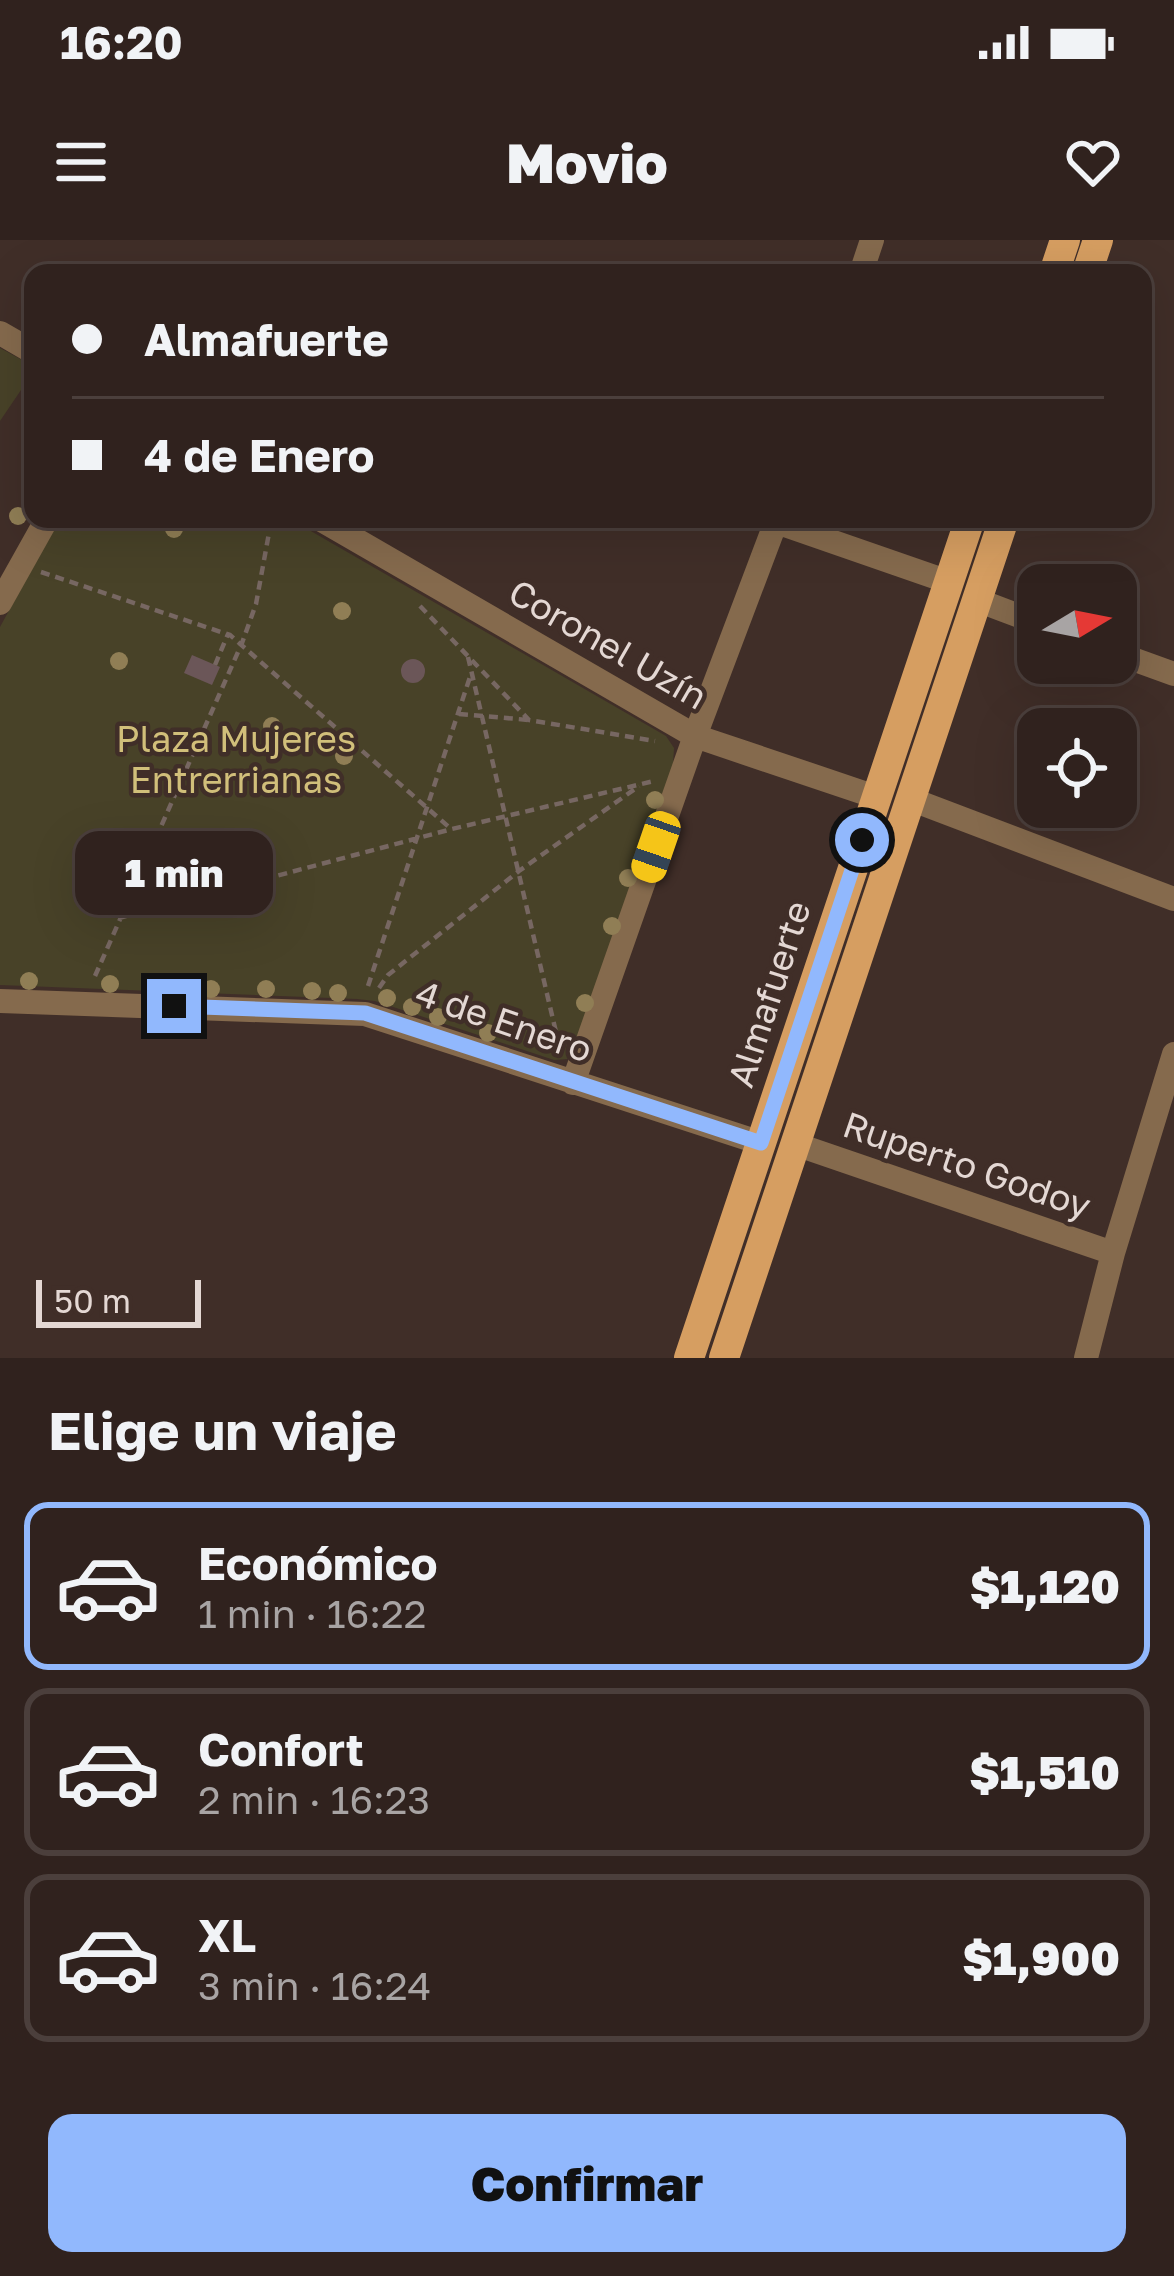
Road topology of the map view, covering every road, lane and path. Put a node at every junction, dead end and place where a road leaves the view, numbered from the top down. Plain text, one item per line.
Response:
1 (42, 528) edge
2 (270, 528) edge
3 (336, 528) edge
4 (774, 528) edge
5 (800, 528) edge
6 (967, 528) edge
7 (1001, 528) edge
8 (41, 572) dead end
9 (949, 581) junction
10 (976, 600) junction
11 (0, 603) edge
12 (420, 606) dead end
13 (1017, 615) edge
14 (228, 634) junction
15 (242, 644) junction
16 (468, 657) junction
17 (1137, 661) edge
18 (215, 665) dead end
19 (472, 671) junction
20 (1174, 674) edge
21 (459, 714) junction
22 (482, 716) junction
23 (529, 720) junction
24 (694, 736) junction
25 (655, 742) dead end
26 (658, 780) dead end
27 (643, 783) junction
28 (876, 797) junction
29 (913, 800) junction
30 (427, 806) junction
31 (506, 819) junction
32 (452, 829) junction
33 (415, 840) junction
34 (519, 872) junction
35 (1174, 898) edge
36 (119, 918) junction
37 (95, 976) dead end
38 (368, 986) dead end
39 (379, 988) dead end
40 (0, 1001) edge
41 (559, 1045) dead end
42 (1174, 1054) edge
43 (573, 1083) junction
44 (761, 1143) junction
45 (798, 1145) junction
46 (1113, 1252) junction
47 (689, 1358) edge
48 (724, 1358) edge
49 (1086, 1358) edge

1 - 11 street
2 - 15 path
3 - 24 street, Coronel Uzín
4 - 24 street
5 - 9 street
6 - 9 main road, Almafuerte
7 - 10 main road, Almafuerte
8 - 14 path
9 - 28 main road, Almafuerte
10 - 13 street
10 - 29 main road, Almafuerte
12 - 16 path
14 - 15 path
14 - 18 path
15 - 30 path
15 - 36 path
16 - 19 path
16 - 23 path
17 - 20 street
19 - 21 path
19 - 22 path
21 - 22 path
21 - 30 path
22 - 23 path
22 - 31 path
23 - 25 path
24 - 28 street, Coronel Uzín
24 - 43 street
26 - 27 path
27 - 31 path
27 - 34 path
28 - 44 main road, Almafuerte
29 - 35 street
29 - 45 main road, Almafuerte
30 - 32 path
30 - 33 path
31 - 32 path
31 - 34 path
32 - 33 path
33 - 36 path
33 - 38 path
34 - 39 path
34 - 41 path
36 - 37 path
40 - 43 street, 4 de Enero
42 - 46 street
43 - 44 street, 4 de Enero
44 - 47 main road, Almafuerte
45 - 46 street, Ruperto Godoy
45 - 48 main road, Almafuerte
46 - 49 street

